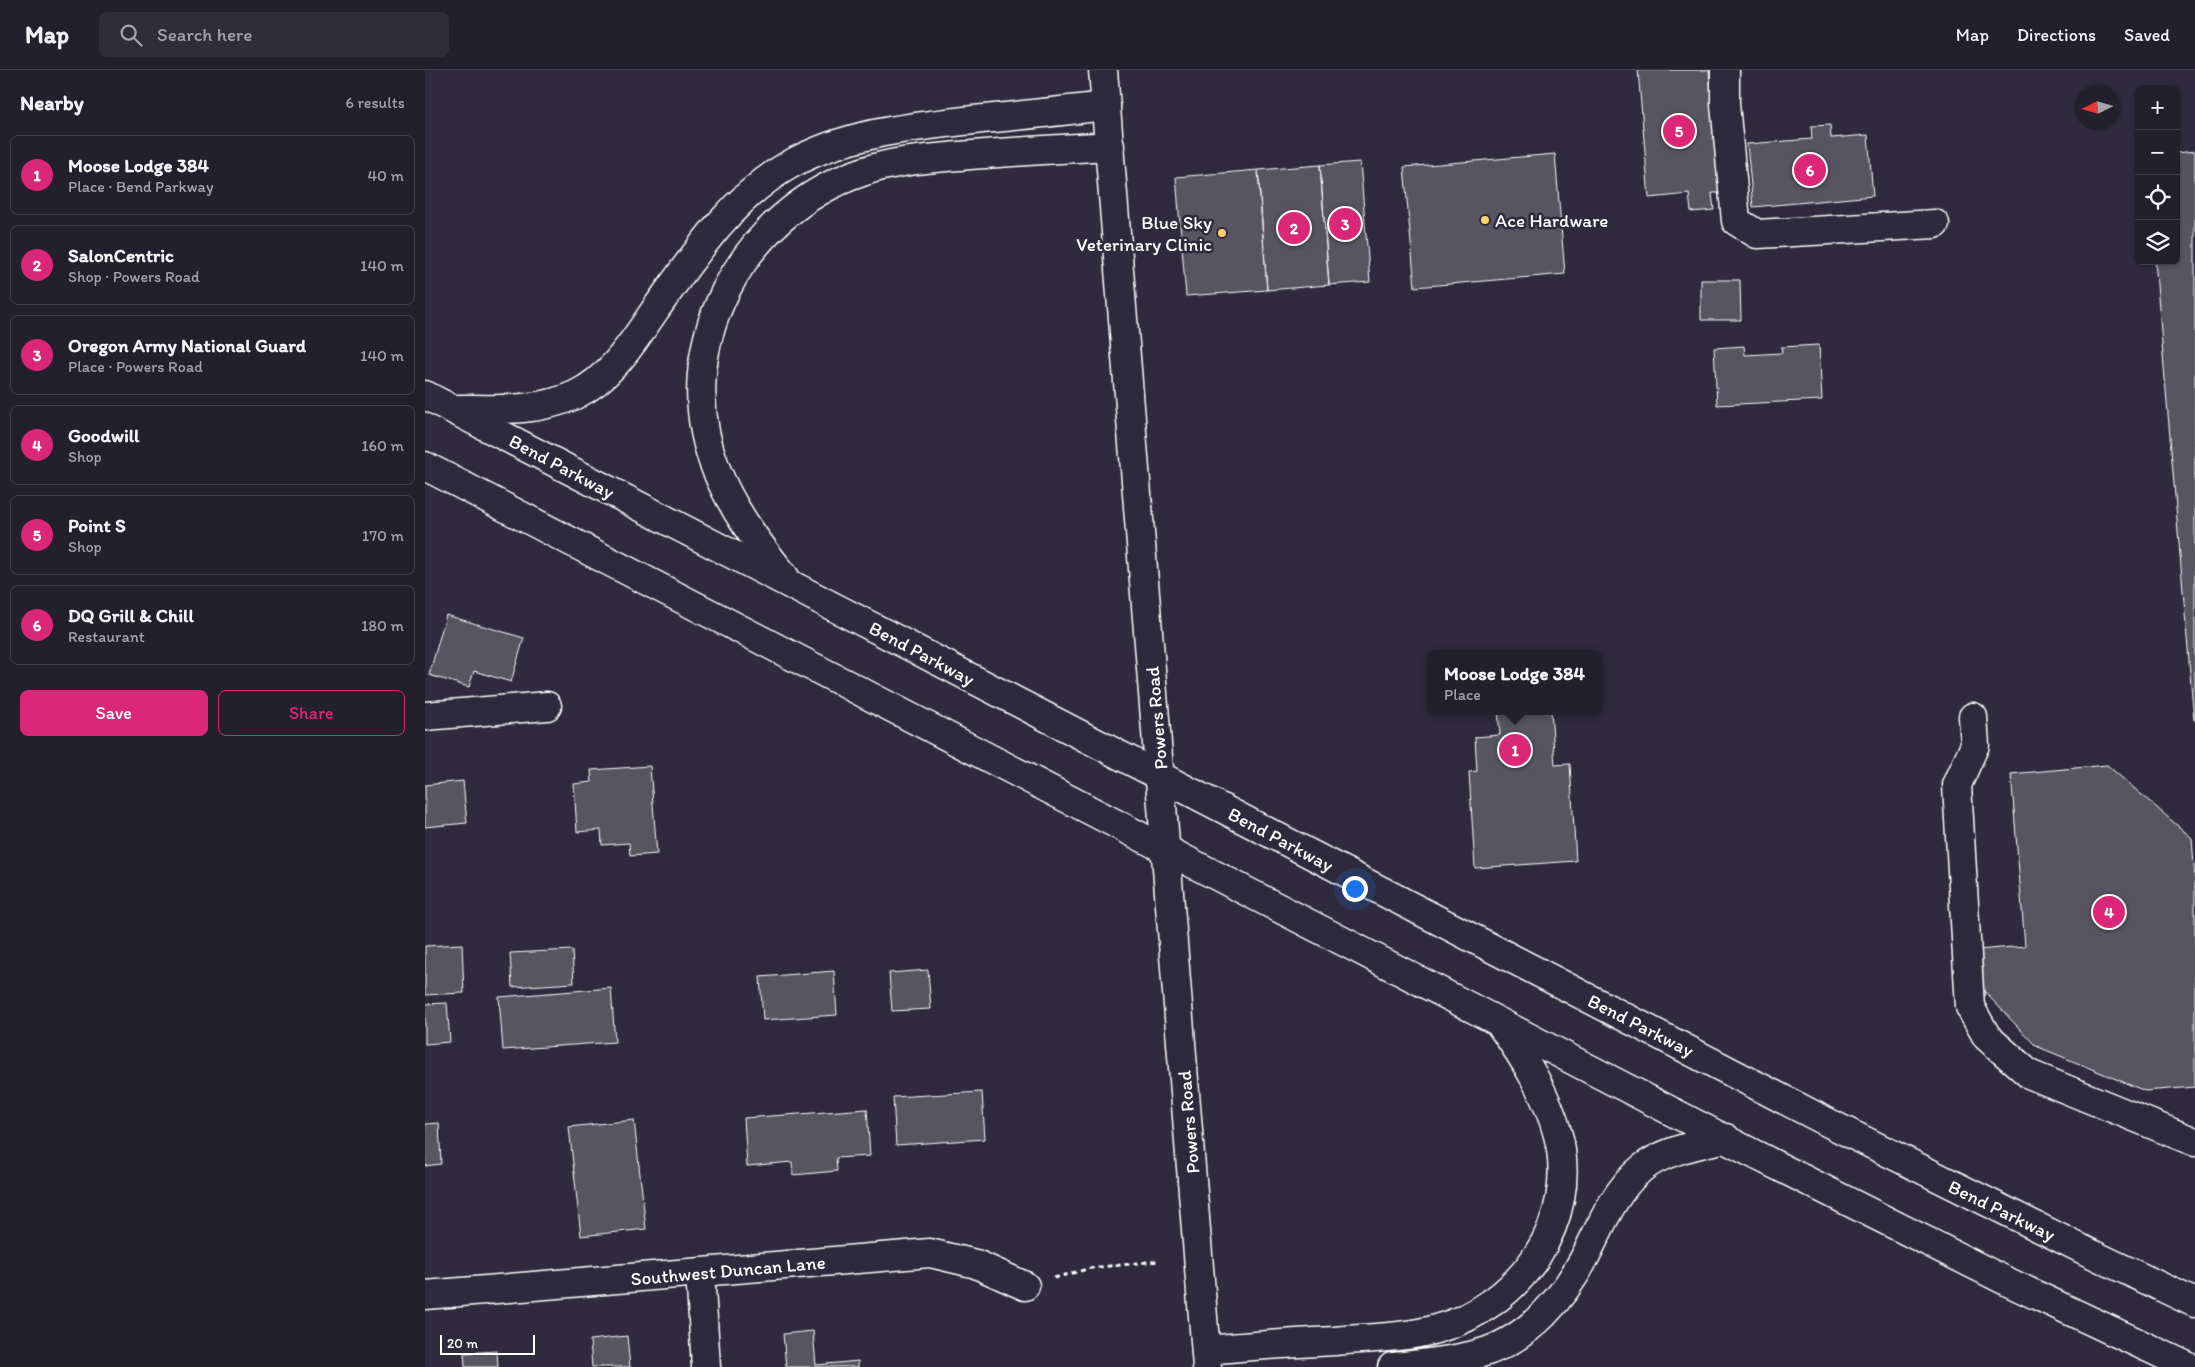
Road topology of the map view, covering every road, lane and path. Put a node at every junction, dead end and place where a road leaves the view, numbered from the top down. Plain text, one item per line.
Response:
1 (1103, 70) edge
2 (1725, 70) edge
3 (1106, 106) junction
4 (1110, 146) junction
5 (1935, 224) dead end
6 (425, 395) edge
7 (453, 409) junction
8 (425, 466) edge
9 (790, 584) junction
10 (547, 706) dead end
11 (425, 716) edge
12 (1973, 717) dead end
13 (1161, 775) junction
14 (1166, 850) junction
15 (1498, 1021) junction
16 (1726, 1138) junction
17 (2195, 1142) edge
18 (1158, 1261) dead end
19 (699, 1272) junction
20 (1025, 1286) joint
21 (425, 1295) edge
22 (2195, 1303) edge
23 (1207, 1358) edge
24 (706, 1367) edge
25 (1392, 1367) edge
26 (2189, 1367) edge

1 - 3 main road, Powers Road
2 - 5 main road
3 - 4 main road, Powers Road
3 - 7 main road
4 - 9 main road
4 - 13 main road, Powers Road
6 - 7 main road, Bend Parkway
7 - 9 main road, Bend Parkway
8 - 14 main road
9 - 13 main road, Bend Parkway
10 - 11 main road
12 - 17 main road
13 - 14 main road, Powers Road
13 - 22 main road, Bend Parkway
14 - 15 main road
14 - 23 main road, Powers Road
15 - 16 main road
15 - 23 main road
16 - 25 main road
16 - 26 main road
18 - 20 path
19 - 20 main road, Southwest Duncan Lane
19 - 21 main road, Southwest Duncan Lane
19 - 24 main road

